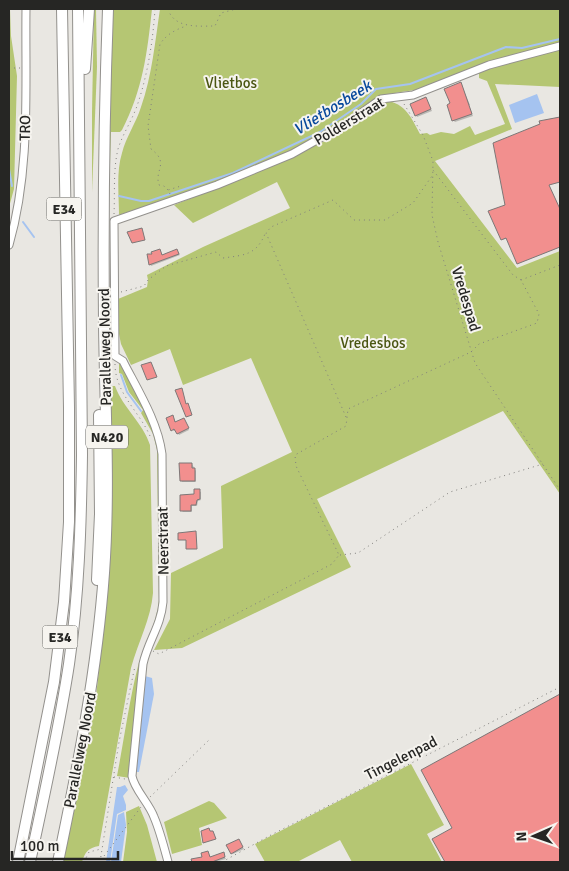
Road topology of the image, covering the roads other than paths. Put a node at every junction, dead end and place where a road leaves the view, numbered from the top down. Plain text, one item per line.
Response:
1 (26, 9) edge
2 (62, 9) edge
3 (78, 9) edge
4 (88, 9) edge
5 (102, 9) edge
6 (108, 9) edge
7 (560, 46) edge
8 (80, 122) junction
9 (9, 245) edge
10 (115, 356) joint
11 (18, 862) edge
12 (30, 862) edge
13 (52, 862) edge
14 (58, 862) edge
15 (168, 862) edge

1 - 9 street, TRO
2 - 11 highway, E34
3 - 8 highway, E34
4 - 8 highway
5 - 13 highway, Parallelweg Noord / N420
6 - 14 highway, Parallelweg Noord / N420
7 - 10 street, Polderstraat
8 - 12 highway, E34
10 - 15 street, Neerstraat

